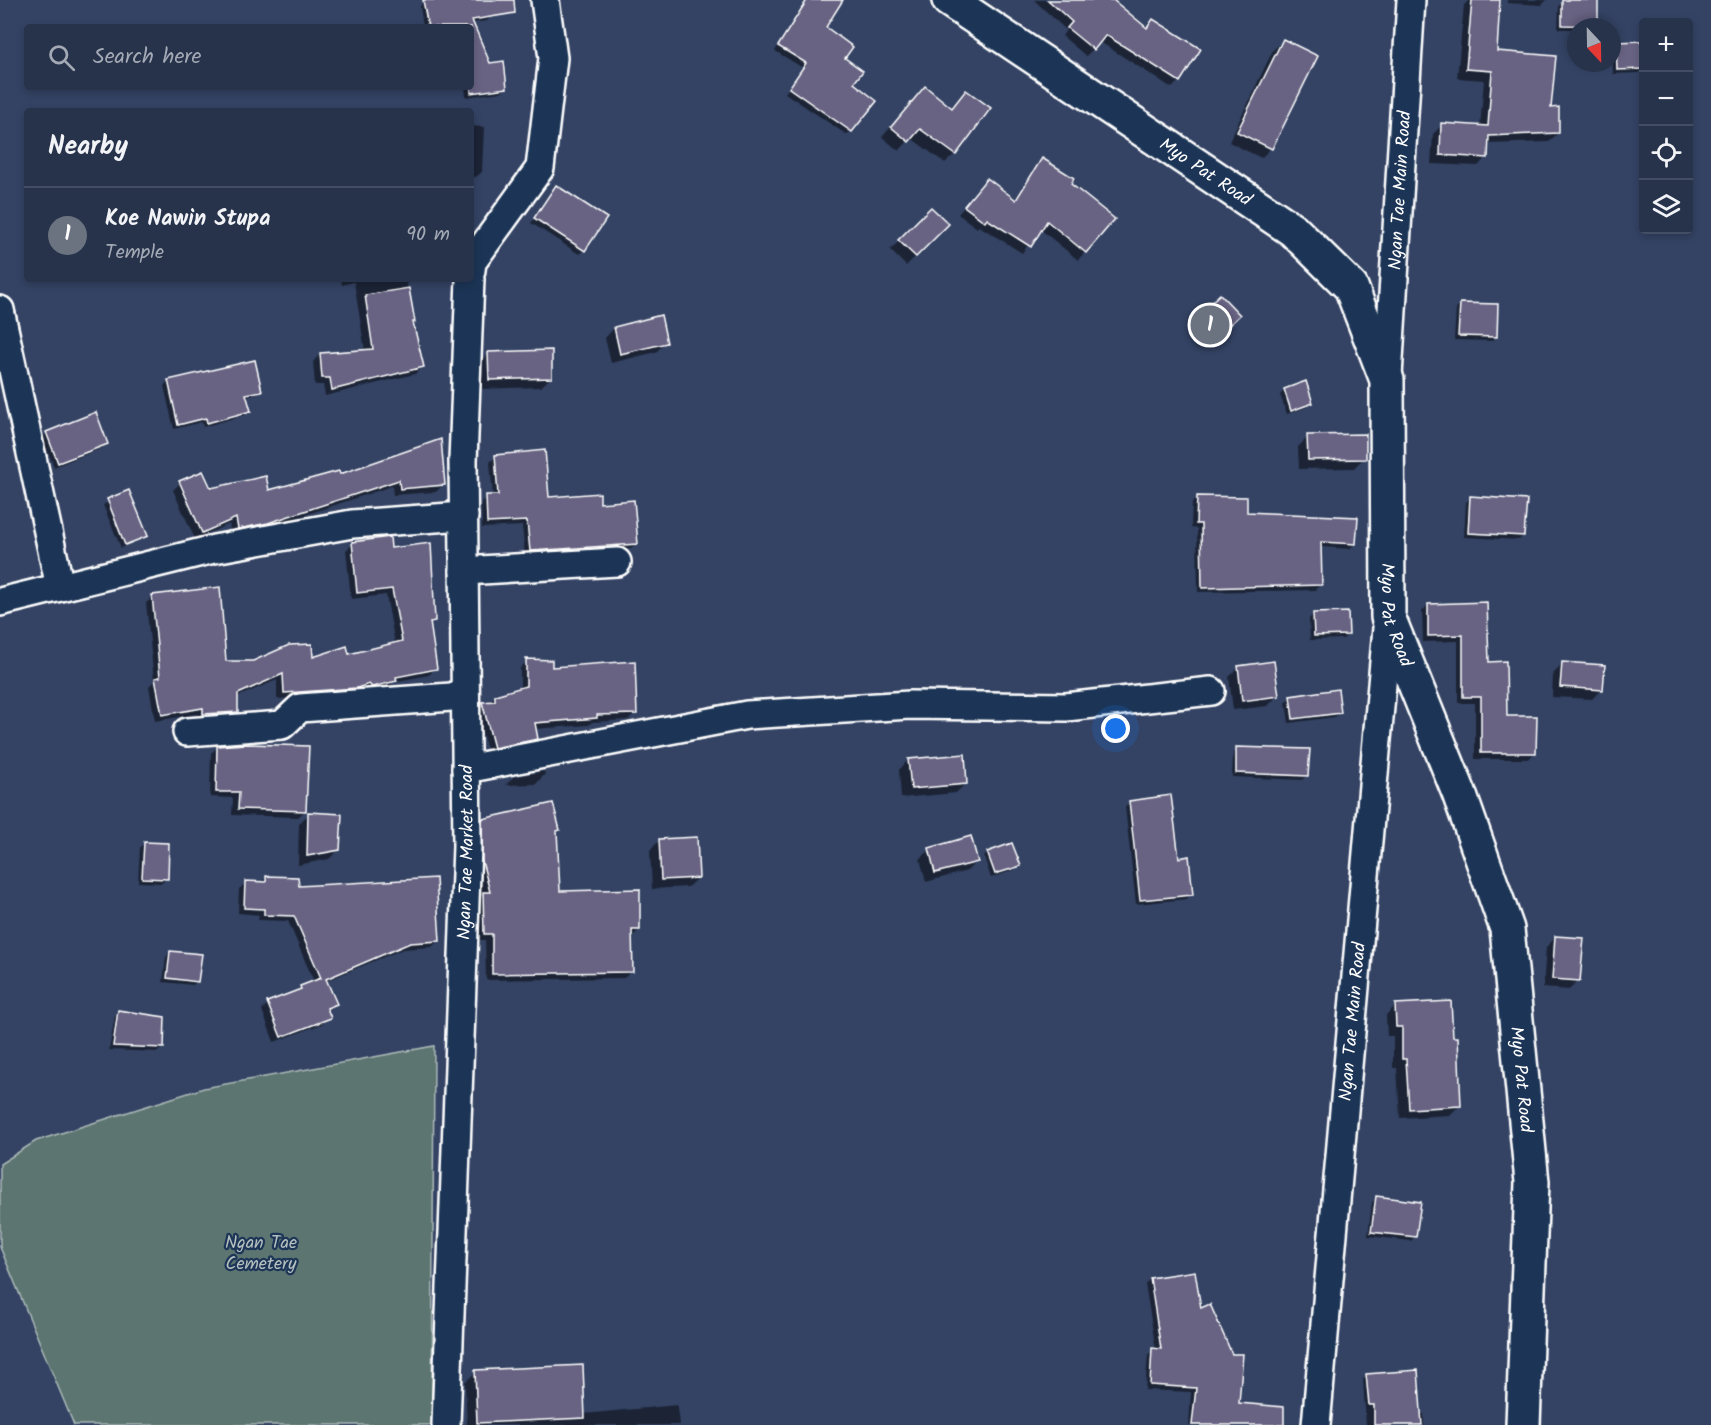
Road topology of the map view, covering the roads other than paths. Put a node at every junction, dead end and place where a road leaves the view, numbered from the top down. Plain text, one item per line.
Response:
1 (544, 0) edge
2 (949, 0) edge
3 (1411, 0) edge
4 (474, 259) edge
5 (470, 282) edge
6 (0, 310) edge
7 (1387, 380) junction
8 (464, 516) junction
9 (617, 562) dead end
10 (464, 571) junction
11 (60, 586) junction
12 (0, 602) edge
13 (1388, 617) junction
14 (1211, 691) dead end
15 (465, 696) junction
16 (187, 732) dead end
17 (466, 769) junction
18 (446, 1425) edge
19 (1317, 1425) edge
20 (1523, 1425) edge

1 - 4 street
2 - 7 main road, Myo Pat Road
3 - 7 street, Ngan Tae Main Road
5 - 8 street, Ngan Tae Market Road
6 - 11 street
7 - 13 main road, Myo Pat Road
8 - 10 street, Ngan Tae Market Road
8 - 11 street
9 - 10 street
10 - 15 street, Ngan Tae Market Road
11 - 12 street
13 - 19 street, Ngan Tae Main Road
13 - 20 main road, Myo Pat Road
14 - 17 street
15 - 16 street
15 - 17 street, Ngan Tae Market Road
17 - 18 street, Ngan Tae Market Road

